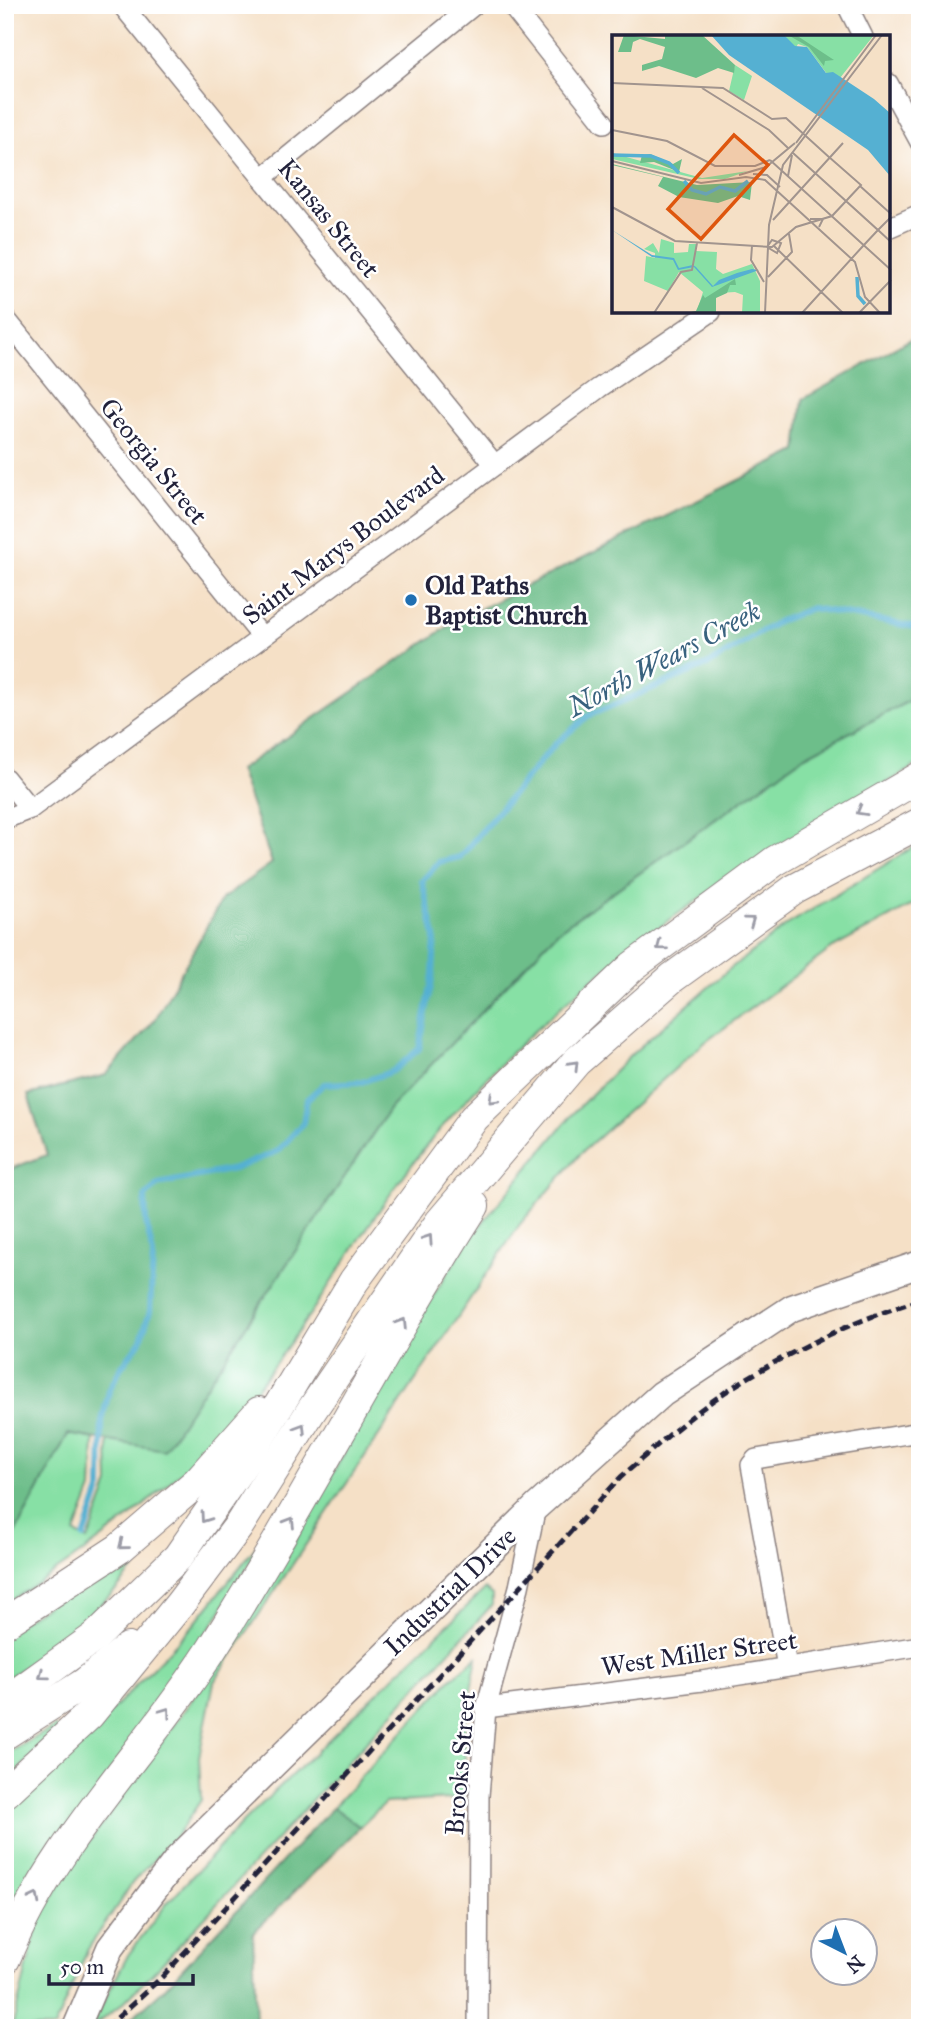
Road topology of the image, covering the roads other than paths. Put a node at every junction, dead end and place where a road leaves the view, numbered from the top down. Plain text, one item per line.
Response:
1 (122, 5) edge
2 (474, 5) edge
3 (511, 5) edge
4 (847, 5) edge
5 (862, 35) edge
6 (890, 87) edge
7 (604, 123) dead end
8 (920, 142) edge
9 (262, 178) junction
10 (920, 214) edge
11 (890, 227) edge
12 (710, 313) edge
13 (5, 318) edge
14 (495, 465) junction
15 (262, 637) junction
16 (920, 777) edge
17 (5, 778) edge
18 (30, 809) junction
19 (5, 819) edge
20 (920, 823) edge
21 (549, 1092) junction
22 (920, 1264) edge
23 (308, 1357) junction
24 (920, 1432) edge
25 (536, 1507) junction
26 (179, 1605) junction
27 (5, 1623) edge
28 (920, 1646) edge
29 (787, 1667) junction
30 (5, 1702) edge
31 (486, 1708) junction
32 (5, 1734) edge
33 (5, 1793) edge
34 (5, 1959) edge
35 (76, 2028) edge
36 (478, 2028) edge

1 - 9 street, Kansas Street
2 - 9 street
3 - 7 street
4 - 5 street
6 - 8 street
9 - 14 street, Kansas Street
10 - 11 street
12 - 14 street, Saint Marys Boulevard
13 - 15 street, Georgia Street
14 - 15 street, Saint Marys Boulevard
15 - 18 street, Saint Marys Boulevard
16 -> 23 highway
17 - 18 street
18 - 19 street, Saint Marys Boulevard
21 -> 20 highway
26 -> 21 highway
34 -> 21 highway
22 - 25 main road, Industrial Drive
23 -> 27 highway
23 -> 30 highway
24 - 29 street
25 - 31 street, Brooks Street
25 - 35 main road, Industrial Drive
26 - 32 highway
26 - 33 highway
28 - 29 street, West Miller Street
29 - 31 street, West Miller Street
31 - 36 street, Brooks Street

